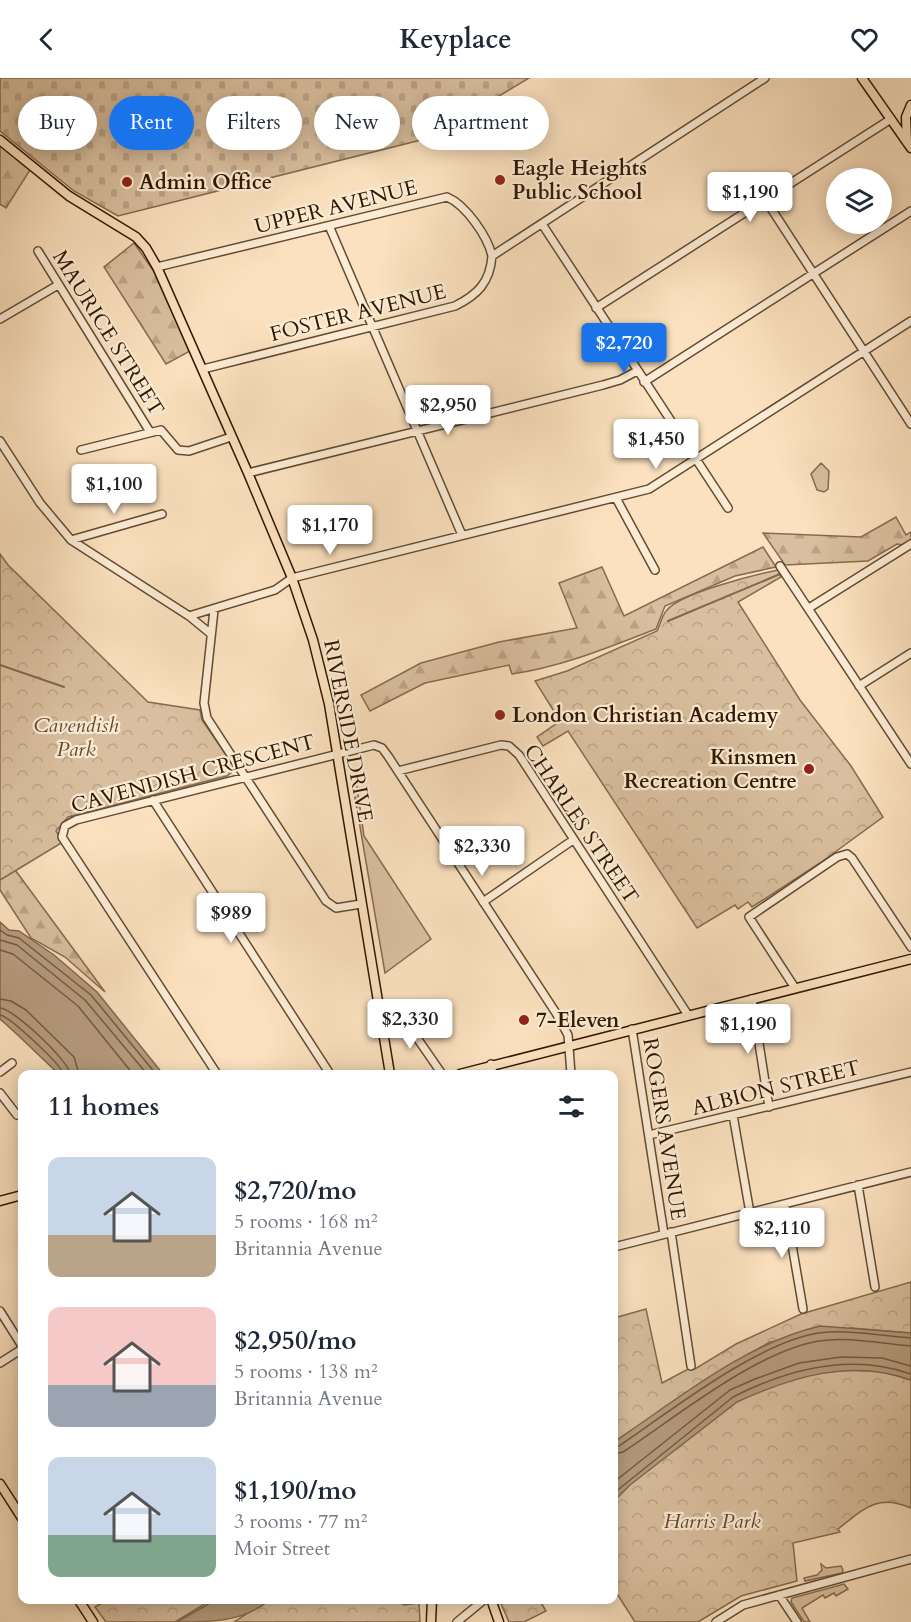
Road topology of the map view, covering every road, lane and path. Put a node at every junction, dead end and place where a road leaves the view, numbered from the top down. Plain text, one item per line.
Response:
1 (765, 78) edge
2 (862, 78) edge
3 (911, 105) edge
4 (891, 119) junction
5 (0, 140) edge
6 (909, 145) edge
7 (765, 199) junction
8 (911, 211) edge
9 (542, 224) junction
10 (330, 228) junction
11 (38, 251) dead end
12 (492, 256) junction
13 (157, 267) junction
14 (813, 276) junction
15 (58, 285) junction
16 (596, 308) junction
17 (0, 319) edge
18 (911, 321) edge
19 (374, 328) junction
20 (863, 353) junction
21 (202, 369) junction
22 (637, 371) junction
23 (644, 382) junction
24 (911, 424) edge
25 (419, 430) junction
26 (150, 432) junction
27 (231, 437) junction
28 (0, 441) edge
29 (81, 450) dead end
30 (695, 460) junction
31 (248, 473) junction
32 (616, 498) junction
33 (728, 508) dead end
34 (162, 514) dead end
35 (462, 535) junction
36 (72, 540) junction
37 (911, 544) edge
38 (780, 566) dead end
39 (655, 570) dead end
40 (292, 578) junction
41 (809, 608) junction
42 (214, 610) junction
43 (189, 616) junction
44 (211, 634) junction
45 (911, 653) edge
46 (859, 686) junction
47 (908, 752) edge
48 (337, 753) junction
49 (911, 764) edge
50 (398, 771) junction
51 (246, 775) junction
52 (153, 800) junction
53 (573, 840) junction
54 (483, 902) junction
55 (361, 904) junction
56 (911, 947) edge
57 (911, 959) edge
58 (795, 988) junction
59 (752, 999) junction
60 (399, 1012) dead end
61 (688, 1015) junction
62 (632, 1029) junction
63 (569, 1044) junction
64 (12, 1062) dead end
65 (491, 1064) junction
66 (214, 1070) edge
67 (327, 1070) edge
68 (389, 1070) edge
69 (439, 1070) edge
70 (472, 1070) edge
71 (492, 1070) edge
72 (571, 1070) edge
73 (0, 1072) edge
74 (911, 1072) edge
75 (0, 1093) edge
76 (769, 1107) junction
77 (733, 1115) junction
78 (17, 1116) dead end
79 (649, 1136) junction
80 (911, 1172) edge
81 (858, 1185) junction
82 (18, 1196) edge
83 (0, 1201) edge
84 (786, 1204) junction
85 (750, 1213) junction
86 (667, 1233) junction
87 (618, 1246) edge
88 (875, 1287) dead end
89 (803, 1309) dead end
90 (0, 1311) edge
91 (18, 1341) edge
92 (18, 1351) edge
93 (0, 1363) edge
94 (691, 1366) dead end
95 (0, 1484) edge
96 (18, 1512) edge
97 (911, 1559) edge
98 (779, 1595) junction
99 (81, 1604) edge
100 (432, 1604) edge
101 (478, 1604) edge
102 (493, 1604) edge
103 (498, 1619) edge
104 (93, 1622) edge
105 (431, 1622) edge
106 (457, 1622) edge
107 (716, 1622) edge
108 (797, 1622) edge

1 - 9 street
2 - 4 main road
3 - 6 main road
4 - 6 main road
4 - 7 street
5 - 13 main road, RIVERSIDE DRIVE
7 - 14 street
7 - 16 street
8 - 14 street
9 - 12 street
9 - 16 street
10 - 12 street, UPPER AVENUE
10 - 13 street, UPPER AVENUE
10 - 19 street
11 - 15 street, MAURICE STREET
12 - 19 street, FOSTER AVENUE
13 - 21 main road, RIVERSIDE DRIVE
14 - 20 street
14 - 23 street
15 - 17 street
15 - 26 street, MAURICE STREET
16 - 22 street
18 - 20 street
19 - 21 street, FOSTER AVENUE
19 - 25 street
20 - 24 street
20 - 30 street
21 - 27 main road, RIVERSIDE DRIVE
22 - 23 street
22 - 25 street
23 - 30 street
25 - 31 street
25 - 35 street
26 - 27 street
26 - 29 street
27 - 31 main road, RIVERSIDE DRIVE
28 - 36 street
30 - 32 street
30 - 33 street
31 - 40 main road, RIVERSIDE DRIVE
32 - 35 street
32 - 39 street
34 - 36 street
35 - 40 street
36 - 43 street
37 - 41 street
38 - 41 street
40 - 42 street
40 - 48 main road, RIVERSIDE DRIVE
41 - 46 street
42 - 43 street
42 - 44 street
43 - 44 street
44 - 51 street
45 - 46 street
46 - 47 street
47 - 49 street
48 - 50 street, CAVENDISH CRESCENT
48 - 51 street, CAVENDISH CRESCENT
48 - 55 main road, RIVERSIDE DRIVE
50 - 53 street, CHARLES STREET
50 - 54 street
51 - 52 street, CAVENDISH CRESCENT
51 - 55 street
52 - 66 street, CAVENDISH CRESCENT
52 - 67 street
53 - 54 street
53 - 61 street, CHARLES STREET
54 - 63 street
55 - 68 main road, RIVERSIDE DRIVE
56 - 58 street
57 - 58 main road
58 - 59 main road
59 - 61 main road
59 - 76 street
60 - 69 street
61 - 62 main road
62 - 63 main road
62 - 79 street, ROGERS AVENUE
63 - 65 main road
63 - 72 street
64 - 73 street
65 - 70 main road
65 - 71 street
74 - 76 street, ALBION STREET
75 - 78 street
76 - 77 street, ALBION STREET
77 - 79 street, ALBION STREET
77 - 85 street
79 - 86 street, ROGERS AVENUE
80 - 81 street
81 - 84 street
81 - 88 street
82 - 83 main road
84 - 85 street
84 - 89 street
85 - 86 street
86 - 87 street
86 - 94 street, ROGERS AVENUE
90 - 91 street
92 - 93 street
95 - 96 main road
97 - 98 street
98 - 107 street
98 - 108 street
99 - 104 main road
100 - 105 main road
101 - 106 street
102 - 103 main road

